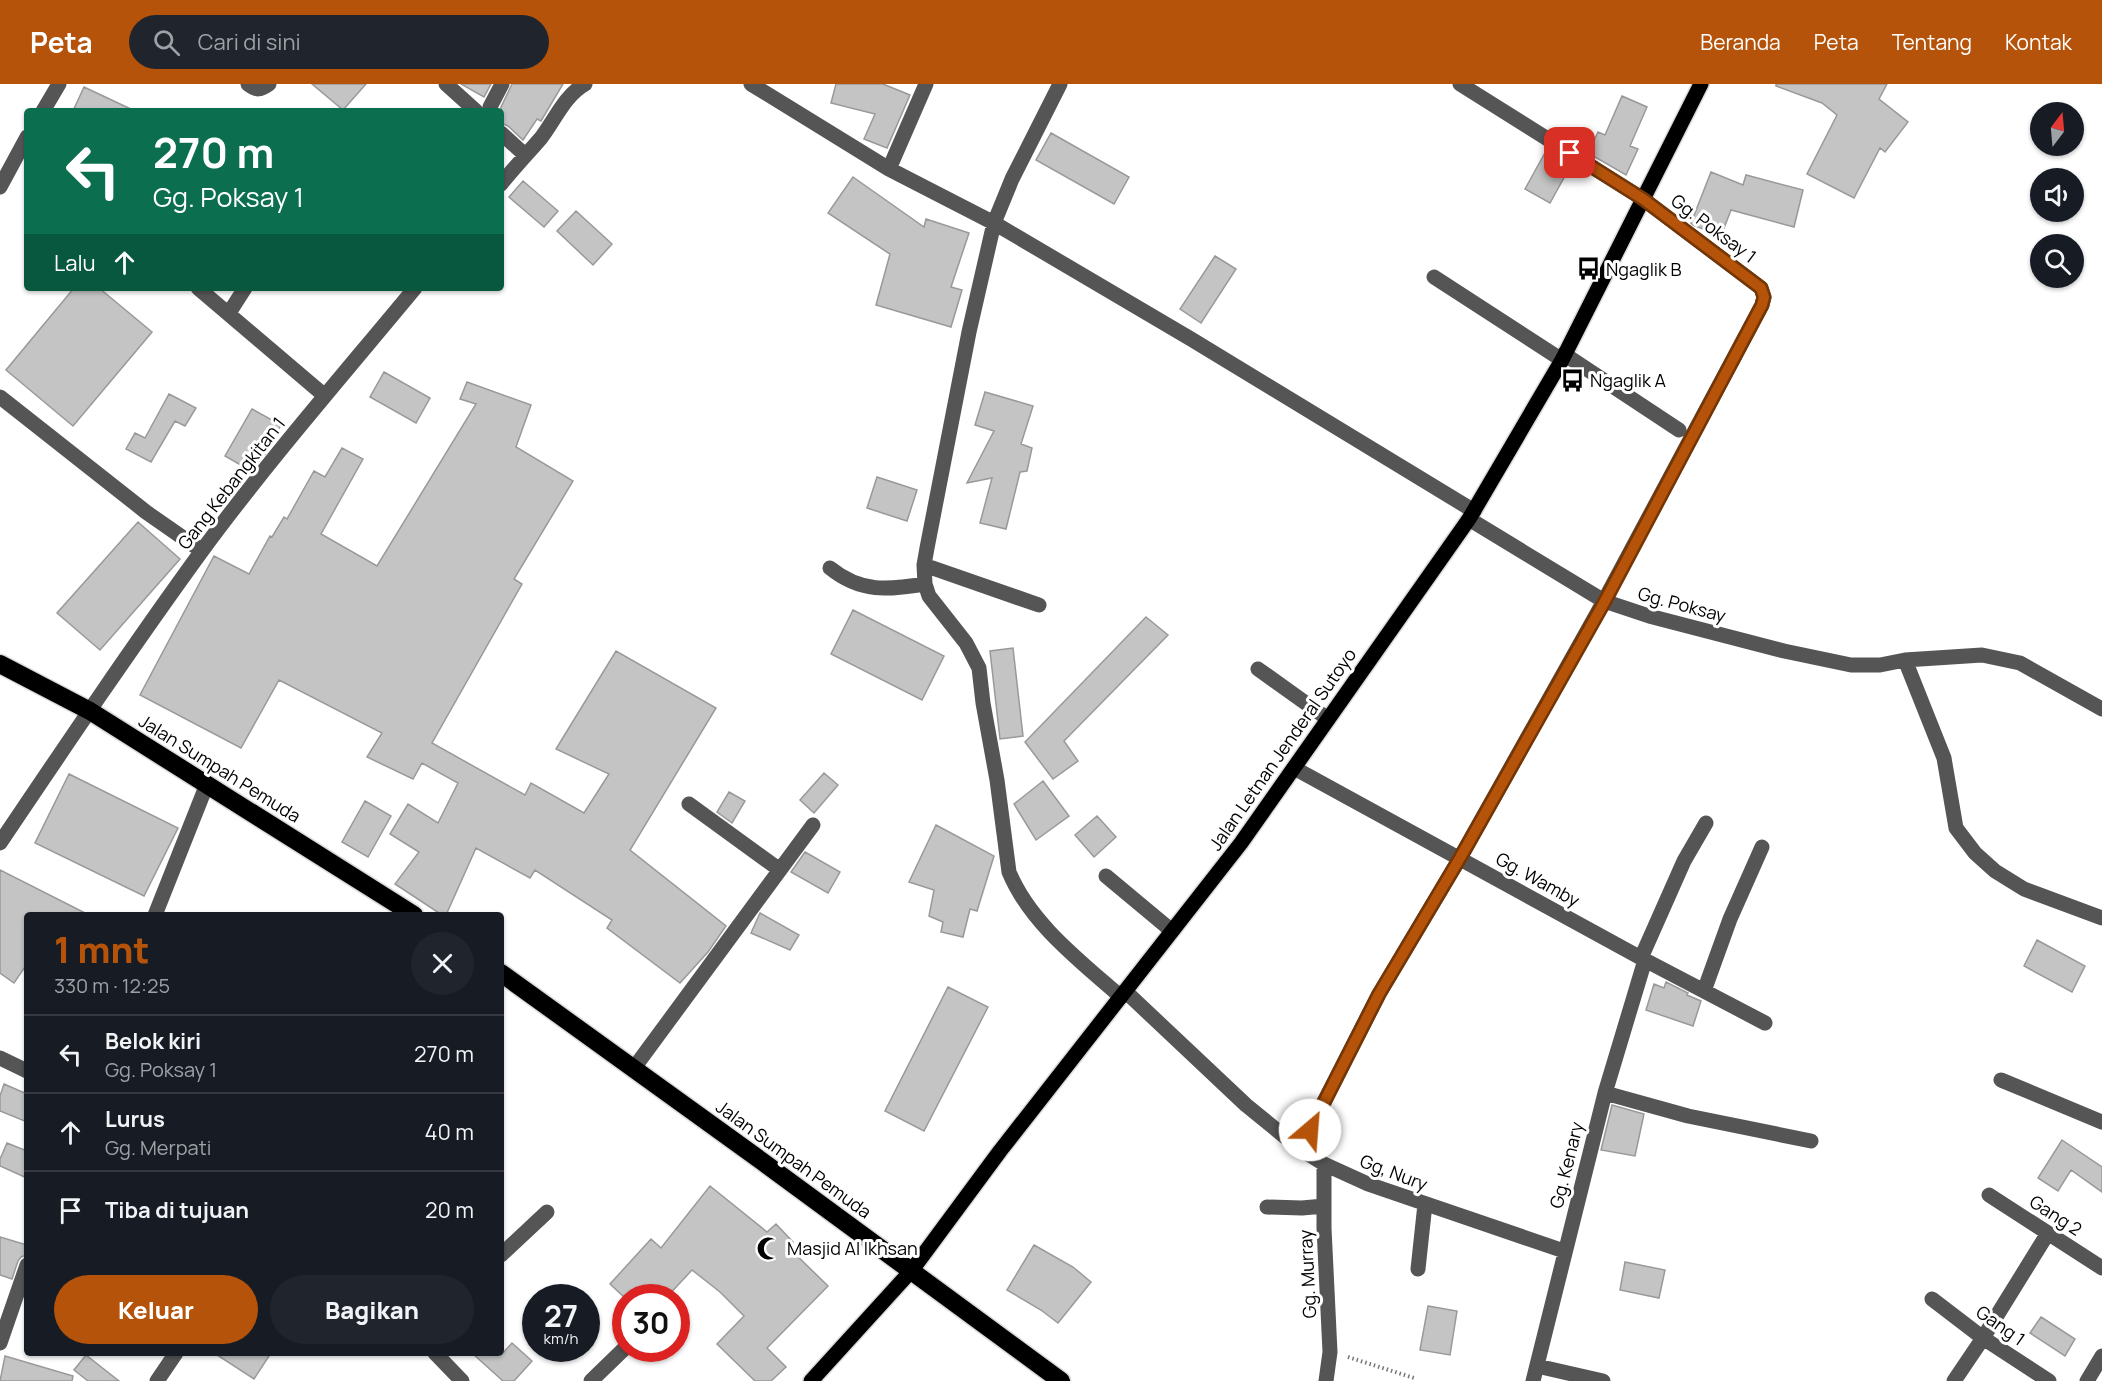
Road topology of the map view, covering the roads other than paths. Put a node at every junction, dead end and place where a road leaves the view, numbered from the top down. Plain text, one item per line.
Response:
1 (60, 84) edge
2 (248, 84) edge
3 (269, 84) edge
4 (446, 84) edge
5 (502, 84) edge
6 (585, 84) edge
7 (751, 84) edge
8 (927, 84) edge
9 (1060, 84) edge
10 (1460, 84) edge
11 (1701, 84) edge
12 (45, 108) edge
13 (482, 108) edge
14 (484, 108) edge
15 (504, 136) edge
16 (24, 147) edge
17 (525, 155) junction
18 (889, 169) junction
19 (504, 180) edge
20 (0, 187) edge
21 (1643, 199) junction
22 (993, 223) junction
23 (1434, 277) dead end
24 (202, 291) edge
25 (243, 291) edge
26 (412, 291) edge
27 (229, 313) junction
28 (1563, 357) junction
29 (0, 396) edge
30 (325, 396) junction
31 (1679, 430) dead end
32 (1472, 515) junction
33 (202, 551) junction
34 (924, 566) junction
35 (830, 568) dead end
36 (925, 584) junction
37 (1605, 601) junction
38 (1040, 605) dead end
39 (1905, 660) junction
40 (0, 664) edge
41 (1258, 669) dead end
42 (2102, 709) edge
43 (90, 711) junction
44 (1328, 718) junction
45 (1294, 768) junction
46 (207, 784) junction
47 (689, 804) dead end
48 (1706, 823) dead end
49 (813, 825) dead end
50 (0, 843) edge
51 (1762, 847) dead end
52 (1460, 858) junction
53 (780, 870) junction
54 (1106, 876) dead end
55 (156, 912) edge
56 (409, 912) edge
57 (2102, 918) edge
58 (1172, 931) junction
59 (1643, 959) junction
60 (504, 976) edge
61 (1704, 991) junction
62 (1123, 994) junction
63 (1765, 1023) dead end
64 (0, 1058) edge
65 (634, 1068) junction
66 (24, 1070) edge
67 (2001, 1080) dead end
68 (1605, 1093) junction
69 (2102, 1122) edge
70 (1811, 1141) dead end
71 (1300, 1149) junction
72 (1324, 1164) junction
73 (1989, 1195) dead end
74 (1425, 1204) junction
75 (1324, 1206) junction
76 (1267, 1207) dead end
77 (547, 1212) dead end
78 (2048, 1233) junction
79 (1564, 1251) junction
80 (504, 1252) edge
81 (2102, 1268) edge
82 (1418, 1269) dead end
83 (912, 1270) junction
84 (24, 1273) edge
85 (1932, 1299) dead end
86 (1983, 1338) junction
87 (0, 1342) edge
88 (174, 1356) edge
89 (437, 1356) edge
90 (2102, 1356) edge
91 (612, 1361) edge
92 (1535, 1373) edge
93 (456, 1379) edge
94 (157, 1381) edge
95 (591, 1381) edge
96 (811, 1381) edge
97 (1061, 1381) edge
98 (1326, 1381) edge
99 (1603, 1381) edge
100 (1954, 1381) edge
101 (2049, 1381) edge
102 (2086, 1381) edge

1 - 12 street
2 - 3 street
4 - 13 street
5 - 14 street
6 - 17 street
7 - 18 street, Gg. Poksay
8 - 18 street
9 - 22 street
10 - 21 street, Gg. Poksay 1
11 - 21 main road, Jalan Letnan Jenderal Sutoyo
15 - 17 street
16 - 20 street
17 - 19 street
18 - 22 street, Gg. Poksay
21 - 28 main road, Jalan Letnan Jenderal Sutoyo
21 - 37 street, Gg. Poksay 1
22 - 32 street, Gg. Poksay
22 - 34 street
23 - 28 street
24 - 27 street
25 - 27 street
26 - 30 street, Gang Kebangkitan 1
27 - 30 street
28 - 31 street
28 - 32 main road, Jalan Letnan Jenderal Sutoyo
29 - 33 street
30 - 33 street, Gang Kebangkitan 1
32 - 37 street, Gg. Poksay
32 - 44 main road, Jalan Letnan Jenderal Sutoyo
33 - 43 street, Gang Kebangkitan 1
34 - 36 street
34 - 38 street
35 - 36 street
36 - 62 street, Gg, Nury
37 - 39 street, Gg. Poksay
37 - 52 street
39 - 42 street, Gg. Poksay
39 - 57 street
40 - 43 highway, Jalan Sumpah Pemuda
41 - 44 street
43 - 46 highway, Jalan Sumpah Pemuda
43 - 50 street, Gang Kebangkitan 1
44 - 45 main road, Jalan Letnan Jenderal Sutoyo
45 - 52 street, Gg. Wamby
45 - 58 main road, Jalan Letnan Jenderal Sutoyo
46 - 55 street
46 - 56 highway, Jalan Sumpah Pemuda
47 - 53 street
48 - 59 street, Gg. Kenary
49 - 53 street
51 - 61 street
52 - 59 street, Gg. Wamby
52 - 71 street
53 - 65 street
54 - 58 street
58 - 62 main road, Jalan Letnan Jenderal Sutoyo
59 - 61 street, Gg. Wamby
59 - 68 street, Gg. Kenary
60 - 65 highway, Jalan Sumpah Pemuda
61 - 63 street, Gg. Wamby
62 - 71 street, Gg, Nury
62 - 83 main road, Jalan Letnan Jenderal Sutoyo
64 - 66 street
65 - 83 highway, Jalan Sumpah Pemuda
67 - 69 street
68 - 70 street
68 - 79 street, Gg. Kenary
71 - 72 street, Gg, Nury
72 - 74 street, Gg, Nury
72 - 75 street, Gg. Murray
73 - 78 street, Gang 2
74 - 79 street, Gg, Nury
74 - 82 street
75 - 76 street
75 - 98 street, Gg. Murray
77 - 80 street
78 - 81 street, Gang 2
78 - 86 street
79 - 92 street, Gg. Kenary
83 - 96 main road, Jalan Letnan Jenderal Sutoyo
83 - 97 highway, Jalan Sumpah Pemuda
84 - 87 street
85 - 86 street, Gang 1
86 - 100 street
86 - 101 street, Gang 1
88 - 94 street
89 - 93 street
90 - 102 street
91 - 95 street
92 - 99 street

